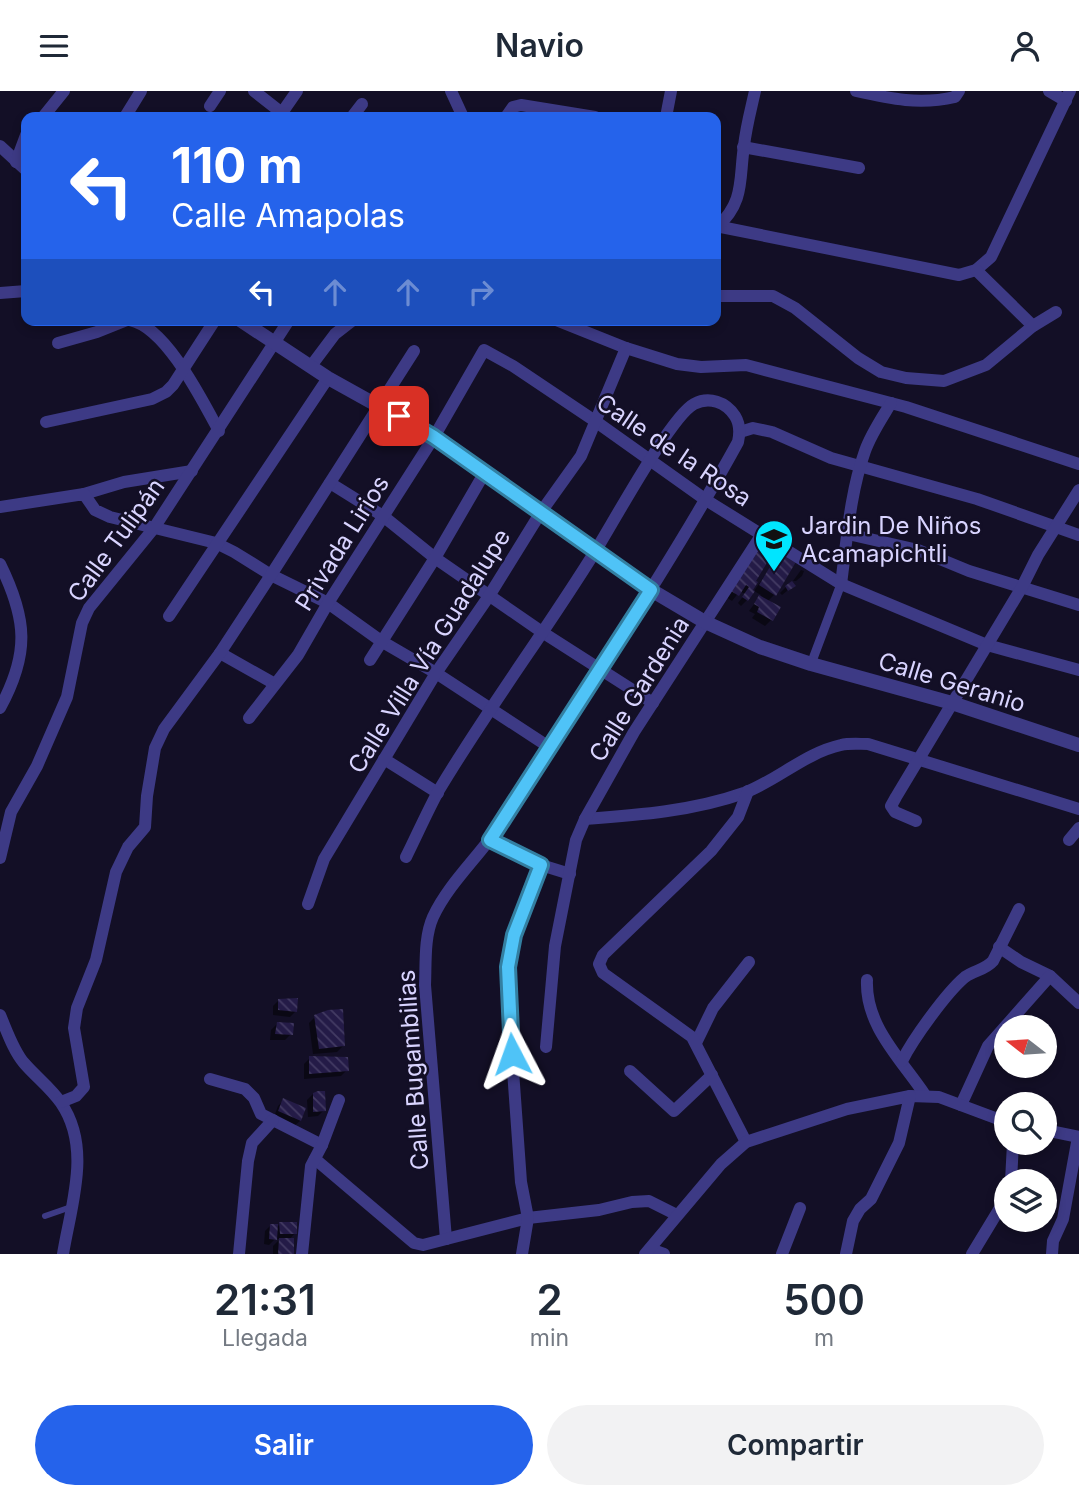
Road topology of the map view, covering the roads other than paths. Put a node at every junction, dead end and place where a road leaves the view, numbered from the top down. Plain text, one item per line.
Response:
1 (64, 91) edge
2 (141, 91) edge
3 (220, 91) edge
4 (254, 91) edge
5 (297, 91) edge
6 (452, 91) edge
7 (671, 91) edge
8 (755, 91) edge
9 (856, 91) edge
10 (1049, 91) edge
11 (957, 94) edge
12 (1068, 96) edge
13 (362, 104) dead end
14 (210, 106) dead end
15 (47, 112) edge
16 (128, 112) edge
17 (278, 112) edge
18 (284, 112) edge
19 (356, 112) edge
20 (461, 112) edge
21 (510, 112) edge
22 (564, 112) edge
23 (667, 112) edge
24 (0, 146) edge
25 (743, 147) junction
26 (21, 166) edge
27 (859, 168) dead end
28 (721, 221) edge
29 (721, 228) edge
30 (976, 270) junction
31 (21, 291) edge
32 (0, 293) edge
33 (721, 296) edge
34 (1056, 312) dead end
35 (114, 326) edge
36 (143, 326) edge
37 (211, 326) edge
38 (249, 326) edge
39 (285, 326) edge
40 (345, 326) edge
41 (571, 326) edge
42 (1033, 326) junction
43 (58, 343) dead end
44 (275, 343) junction
45 (626, 348) junction
46 (484, 350) joint
47 (414, 351) dead end
48 (311, 366) junction
49 (182, 369) junction
50 (328, 378) junction
51 (891, 403) junction
52 (381, 406) junction
53 (595, 421) junction
54 (46, 422) dead end
55 (219, 431) junction
56 (434, 437) junction
57 (739, 437) junction
58 (650, 462) junction
59 (1079, 464) edge
60 (860, 466) junction
61 (192, 471) junction
62 (485, 472) junction
63 (330, 484) junction
64 (1079, 489) edge
65 (84, 494) junction
66 (706, 500) junction
67 (0, 507) edge
68 (541, 512) junction
69 (383, 516) junction
70 (1056, 527) junction
71 (154, 528) junction
72 (762, 534) junction
73 (848, 534) junction
74 (1079, 535) edge
75 (216, 543) junction
76 (595, 552) junction
77 (435, 558) junction
78 (0, 564) edge
79 (271, 575) junction
80 (841, 584) junction
81 (1022, 587) junction
82 (651, 590) junction
83 (489, 596) junction
84 (328, 603) junction
85 (1079, 605) edge
86 (169, 616) dead end
87 (705, 622) junction
88 (542, 632) junction
89 (381, 641) junction
90 (987, 645) junction
91 (220, 653) junction
92 (370, 660) dead end
93 (811, 664) junction
94 (599, 669) junction
95 (1079, 670) edge
96 (436, 673) junction
97 (275, 684) junction
98 (653, 703) junction
99 (952, 703) junction
100 (0, 708) edge
101 (490, 709) junction
102 (249, 717) dead end
103 (1079, 745) edge
104 (550, 747) junction
105 (384, 759) junction
106 (917, 761) junction
107 (748, 791) junction
108 (438, 793) junction
109 (1079, 809) edge
110 (585, 819) junction
111 (916, 821) dead end
112 (1079, 828) edge
113 (490, 840) junction
114 (1069, 840) dead end
115 (0, 857) edge
116 (406, 857) dead end
117 (541, 865) junction
118 (570, 874) junction
119 (308, 904) dead end
120 (1019, 909) dead end
121 (999, 947) junction
122 (749, 962) dead end
123 (1050, 976) junction
124 (867, 980) dead end
125 (1079, 1003) edge
126 (0, 1015) edge
127 (696, 1043) junction
128 (546, 1047) dead end
129 (902, 1061) junction
130 (630, 1071) dead end
131 (712, 1075) junction
132 (210, 1079) dead end
133 (910, 1095) junction
134 (925, 1095) junction
135 (339, 1100) dead end
136 (61, 1103) junction
137 (961, 1105) junction
138 (994, 1117) edge
139 (273, 1120) junction
140 (1057, 1132) edge
141 (1079, 1137) edge
142 (746, 1142) junction
143 (322, 1145) junction
144 (315, 1159) junction
145 (71, 1207) junction
146 (800, 1208) dead end
147 (677, 1215) junction
148 (45, 1216) dead end
149 (528, 1218) junction
150 (994, 1218) edge
151 (446, 1239) junction
152 (1052, 1247) edge
153 (656, 1253) edge
154 (63, 1254) edge
155 (239, 1254) edge
156 (302, 1254) edge
157 (522, 1254) edge
158 (782, 1254) edge
159 (846, 1254) edge
160 (972, 1254) edge
161 (1044, 1254) edge

1 - 15 street
2 - 16 street
3 - 14 street
4 - 17 street
5 - 18 street
6 - 20 street
7 - 23 street
8 - 25 street
9 - 11 street
10 - 12 street
12 - 30 street
13 - 19 street
21 - 22 street
24 - 26 street
25 - 27 street
25 - 28 street
29 - 30 street
30 - 42 street
31 - 32 street
33 - 42 street
34 - 42 street
35 - 43 street
36 - 49 street
37 - 49 street
38 - 44 street, Calle Geranio
39 - 44 street, Calle Tulipán
40 - 48 street
41 - 45 street
44 - 48 street, Calle Geranio
44 - 55 street, Calle Tulipán
45 - 51 street
45 - 53 street, Calle Villa Vía Guadalupe
46 - 53 street, Calle de la Rosa
46 - 56 street, Privada Lirios
47 - 52 street
48 - 50 street, Calle Geranio
49 - 54 street
49 - 55 street
50 - 52 street, Calle Geranio
50 - 75 street
51 - 59 street
51 - 60 street
52 - 56 street, Calle Geranio
52 - 63 street
53 - 58 street, Calle de la Rosa
53 - 68 street, Calle Villa Vía Guadalupe
55 - 61 street, Calle Tulipán
56 - 62 street, Calle Geranio
56 - 69 street, Privada Lirios
57 - 58 street
57 - 60 street
57 - 66 street, Calle Bugambilias
58 - 66 street, Calle de la Rosa
58 - 76 street
60 - 70 street
60 - 73 street
61 - 65 street
61 - 71 street, Calle Tulipán
62 - 68 street, Calle Geranio
62 - 77 street
63 - 69 street
63 - 79 street
64 - 70 street
65 - 67 street
65 - 71 street
66 - 72 street, Calle de la Rosa
66 - 82 street, Calle Bugambilias
68 - 76 street, Calle Geranio
68 - 83 street, Calle Villa Vía Guadalupe
69 - 77 street
69 - 84 street, Privada Lirios
70 - 74 street
70 - 81 street
71 - 75 street
71 - 115 street, Calle Tulipán
72 - 80 street, Calle de la Rosa
72 - 87 street, Calle Gardenia
73 - 80 street
73 - 81 street
75 - 79 street
75 - 86 street
76 - 82 street, Calle Geranio
76 - 88 street
77 - 83 street
77 - 89 street
78 - 100 street
79 - 84 street
79 - 91 street
80 - 90 street, Calle de la Rosa
80 - 93 street
81 - 85 street
81 - 90 street
82 - 87 street, Calle Geranio
82 - 94 street, Calle Bugambilias
83 - 88 street
83 - 96 street, Calle Villa Vía Guadalupe
84 - 89 street
84 - 97 street, Privada Lirios
87 - 93 street, Calle Geranio
87 - 98 street, Calle Gardenia
88 - 94 street
88 - 101 street
89 - 92 street
89 - 96 street
90 - 95 street, Calle de la Rosa
90 - 99 street
91 - 97 street
91 - 136 street
93 - 99 street, Calle Geranio
94 - 98 street
94 - 104 street, Calle Bugambilias
96 - 101 street
96 - 105 street, Calle Villa Vía Guadalupe
97 - 102 street, Privada Lirios
98 - 110 street, Calle Gardenia
99 - 103 street, Calle Geranio
99 - 106 street
101 - 104 street
101 - 108 street
104 - 113 street, Calle Bugambilias
105 - 108 street
105 - 119 street, Calle Villa Vía Guadalupe
106 - 107 street
106 - 109 street
106 - 111 street
107 - 110 street
107 - 127 street
108 - 116 street
110 - 118 street, Calle Gardenia
112 - 114 street
113 - 117 street
113 - 151 street, Calle Bugambilias
117 - 118 street
117 - 149 street
118 - 128 street, Calle Gardenia
120 - 121 street
121 - 123 street
121 - 129 street
122 - 127 street
123 - 125 street
123 - 137 street
124 - 129 street
126 - 136 street
127 - 131 street
129 - 134 street
130 - 131 street
131 - 142 street
132 - 139 street
133 - 134 street
133 - 142 street
133 - 159 street
134 - 137 street
135 - 143 street
136 - 145 street
137 - 138 street
139 - 143 street
139 - 155 street
140 - 141 street
141 - 152 street
142 - 147 street
143 - 144 street
144 - 151 street
144 - 156 street
145 - 148 lane
145 - 154 street
146 - 158 street
147 - 149 street
147 - 153 street
149 - 151 street
149 - 157 street
150 - 160 street
152 - 161 street

